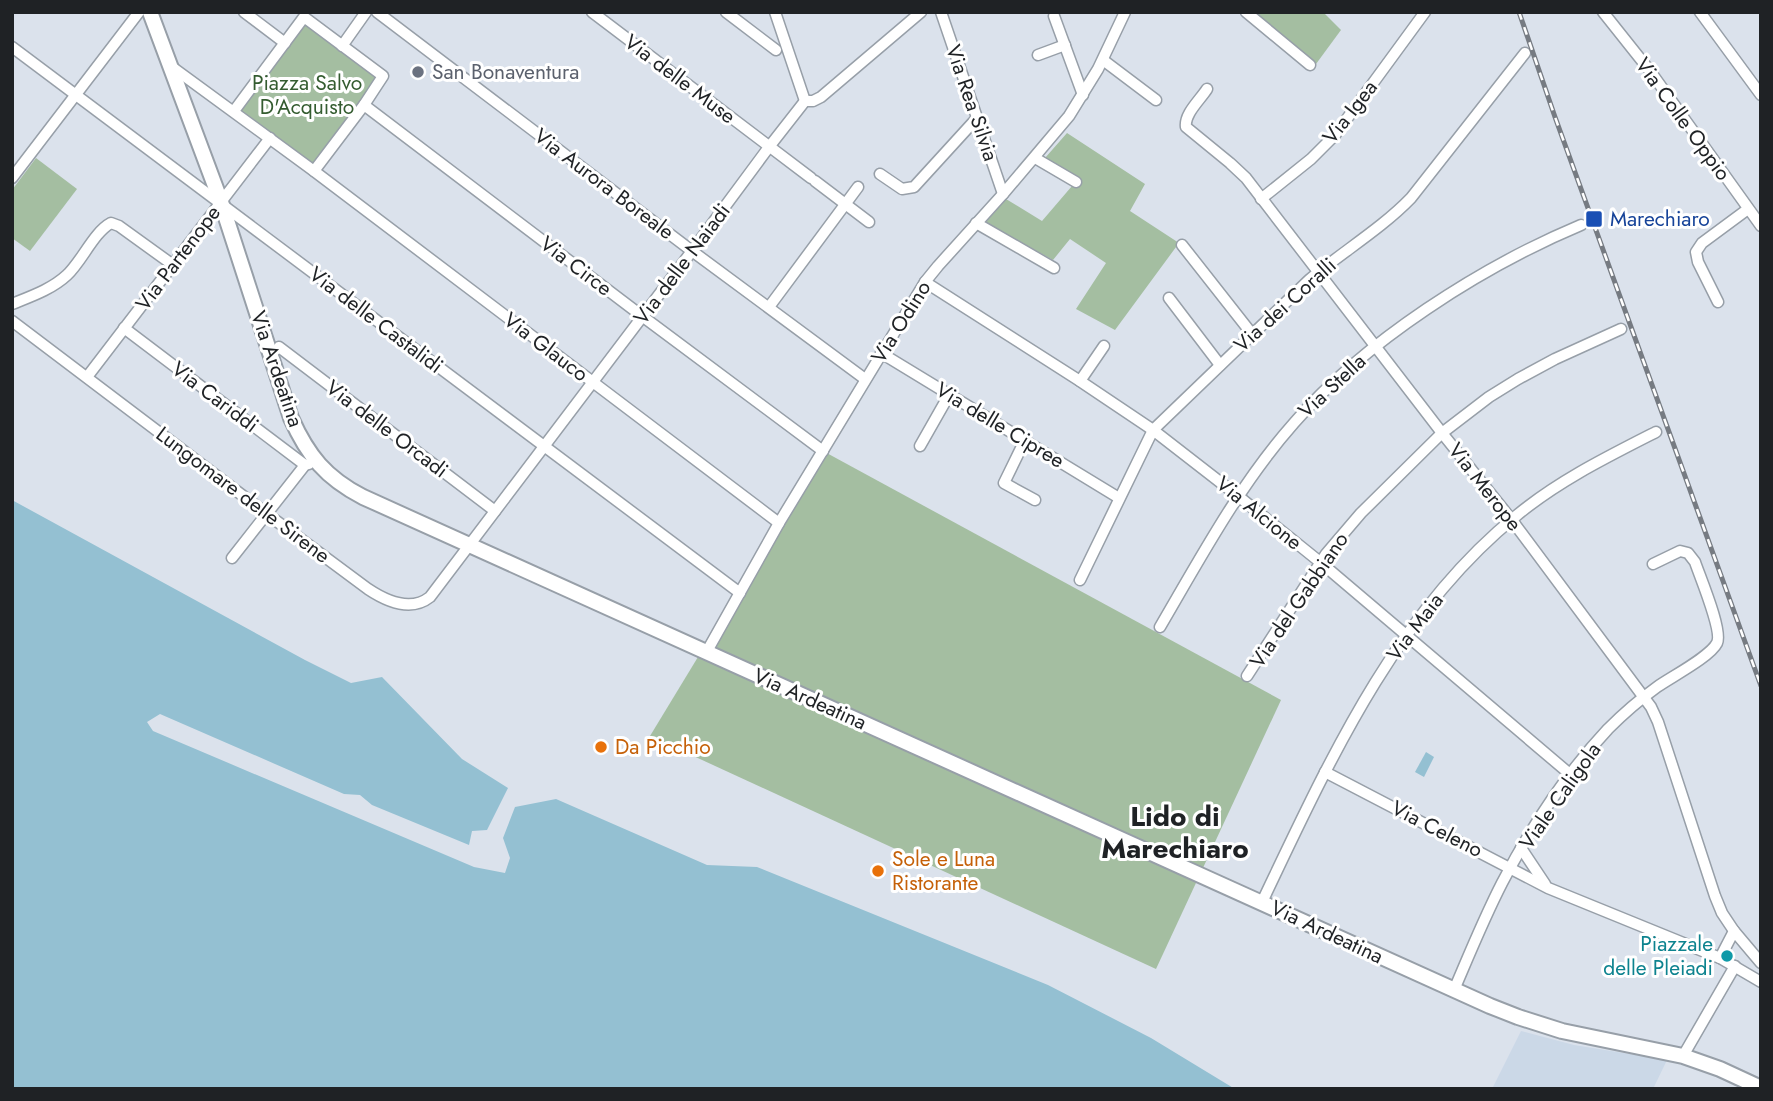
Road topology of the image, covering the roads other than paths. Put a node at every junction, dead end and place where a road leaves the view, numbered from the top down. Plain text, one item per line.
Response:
1 (139, 12) edge
2 (150, 12) edge
3 (244, 12) edge
4 (366, 12) edge
5 (377, 12) edge
6 (592, 12) edge
7 (726, 12) edge
8 (775, 12) edge
9 (921, 12) edge
10 (941, 12) edge
11 (1125, 12) edge
12 (1246, 12) edge
13 (1425, 12) edge
14 (1603, 12) edge
15 (1700, 12) edge
16 (1055, 16) dead end
17 (285, 43) junction
18 (1065, 45) junction
19 (342, 46) junction
20 (12, 47) edge
21 (776, 50) dead end
22 (1525, 53) dead end
23 (1038, 55) dead end
24 (1103, 60) junction
25 (169, 65) junction
26 (1310, 65) dead end
27 (1207, 89) dead end
28 (76, 95) junction
29 (1083, 95) junction
30 (1761, 95) edge
31 (1156, 100) dead end
32 (805, 101) junction
33 (364, 105) junction
34 (234, 111) junction
35 (977, 118) junction
36 (270, 138) junction
37 (769, 147) junction
38 (1035, 158) junction
39 (314, 171) junction
40 (880, 174) dead end
41 (12, 178) edge
42 (1076, 182) dead end
43 (858, 187) dead end
44 (1003, 194) junction
45 (1261, 199) junction
46 (221, 202) junction
47 (845, 204) junction
48 (1748, 209) junction
49 (869, 222) dead end
50 (976, 223) junction
51 (1581, 225) dead end
52 (1761, 226) edge
53 (1182, 245) dead end
54 (692, 251) junction
55 (173, 265) junction
56 (1054, 268) dead end
57 (1318, 272) junction
58 (925, 282) junction
59 (1168, 298) dead end
60 (1718, 302) dead end
61 (12, 304) edge
62 (769, 307) junction
63 (642, 316) junction
64 (12, 321) edge
65 (124, 328) junction
66 (1621, 329) dead end
67 (1252, 334) junction
68 (1104, 346) dead end
69 (1375, 346) junction
70 (279, 348) dead end
71 (881, 353) junction
72 (1220, 365) junction
73 (87, 377) junction
74 (865, 379) junction
75 (1080, 381) junction
76 (593, 382) junction
77 (949, 395) junction
78 (1153, 430) junction
79 (1656, 432) dead end
80 (1442, 433) junction
81 (1025, 440) junction
82 (920, 446) dead end
83 (543, 447) junction
84 (823, 451) junction
85 (310, 463) junction
86 (1238, 496) junction
87 (1119, 498) junction
88 (1035, 500) dead end
89 (495, 511) junction
90 (267, 514) junction
91 (1511, 519) junction
92 (779, 523) junction
93 (469, 545) junction
94 (232, 558) dead end
95 (1320, 562) junction
96 (1653, 564) dead end
97 (1080, 580) dead end
98 (740, 593) junction
99 (1160, 627) dead end
100 (1407, 635) junction
101 (706, 653) junction
102 (1247, 676) dead end
103 (1644, 697) junction
104 (1325, 772) junction
105 (1570, 775) junction
106 (1521, 848) junction
107 (1510, 867) junction
108 (1548, 888) junction
109 (1262, 902) junction
110 (1734, 931) junction
111 (1720, 958) junction
112 (1761, 964) edge
113 (1735, 966) junction
114 (1761, 982) edge
115 (1454, 990) junction
116 (1683, 1056) junction
117 (1761, 1088) edge

1 - 28 street
2 - 25 main road, Via Ardeatina
3 - 17 street
4 - 19 street
5 - 54 street, Via Aurora Boreale
6 - 37 street, Via delle Muse
7 - 21 street
8 - 32 street
9 - 32 street, Via delle Naiadi
10 - 35 street, Via Rea Silvia
11 - 24 street, Via Odino
12 - 26 street
13 - 45 street, Via Igea
14 - 48 street, Via Colle Oppio
15 - 30 street
16 - 18 street
17 - 19 street
17 - 34 street
18 - 23 street
18 - 29 street
19 - 33 street
20 - 28 street, Via delle Castalidi
22 - 57 street, Via dei Coralli
24 - 29 street, Via Odino
24 - 31 street
25 - 34 street
25 - 46 main road, Via Ardeatina
27 - 45 street, Via Merope
28 - 41 street
28 - 46 street, Via delle Castalidi
29 - 38 street, Via Odino
32 - 37 street, Via delle Naiadi
33 - 39 street
33 - 63 street, Via Circe
34 - 36 street
35 - 40 street
35 - 44 street, Via Rea Silvia
36 - 39 street
36 - 46 street, Via Partenope
37 - 47 street, Via delle Muse
37 - 54 street, Via delle Naiadi
38 - 42 street
38 - 44 street, Via Odino
39 - 76 street, Via Glauco
43 - 47 street
44 - 50 street, Via Odino
45 - 57 street, Via Merope
46 - 55 street, Via Partenope
46 - 83 street, Via delle Castalidi
46 - 85 main road, Via Ardeatina
47 - 49 street, Via delle Muse
47 - 62 street
48 - 52 street, Via Colle Oppio
48 - 60 street
50 - 56 street
50 - 58 street, Via Odino
51 - 69 street, Via Stella
53 - 67 street
54 - 62 street, Via Aurora Boreale
54 - 63 street, Via delle Naiadi
55 - 61 street
55 - 65 street, Via Partenope
57 - 67 street, Via dei Coralli
57 - 69 street, Via Merope
58 - 71 street, Via Odino
58 - 75 street, Via Alcione
59 - 72 street
62 - 74 street, Via Aurora Boreale
63 - 76 street, Via delle Naiadi
63 - 84 street, Via Circe
64 - 73 street, Lungomare delle Sirene
65 - 73 street, Via Partenope
65 - 85 street, Via Cariddi
66 - 80 street, Via del Gabbiano
67 - 72 street, Via dei Coralli
68 - 75 street
69 - 80 street, Via Merope
69 - 86 street, Via Stella
70 - 89 street, Via delle Orcadi
71 - 74 street, Via Odino
71 - 77 street, Via delle Cipree
72 - 78 street, Via dei Coralli
73 - 90 street, Lungomare delle Sirene
74 - 84 street, Via Odino
75 - 78 street, Via Alcione
76 - 83 street, Via delle Naiadi
76 - 92 street, Via Glauco
77 - 81 street, Via delle Cipree
77 - 82 street
78 - 86 street, Via Alcione
78 - 87 street, Via dei Coralli
79 - 91 street, Via Maia
80 - 91 street, Via Merope
80 - 95 street, Via del Gabbiano
81 - 87 street, Via delle Cipree
81 - 88 street
83 - 89 street, Via delle Naiadi
83 - 98 street, Via delle Castalidi
84 - 92 street, Via Odino
85 - 90 street
85 - 93 main road, Via Ardeatina
86 - 95 street, Via Alcione
86 - 99 street, Via Stella
87 - 97 street, Via dei Coralli
89 - 93 street, Via delle Naiadi
90 - 93 street, Lungomare delle Sirene
90 - 94 street
91 - 100 street, Via Maia
91 - 103 street, Via Merope
92 - 98 street, Via Odino
93 - 101 main road, Via Ardeatina
95 - 100 street, Via Alcione
95 - 102 street, Via del Gabbiano
96 - 103 street, Viale Caligola
98 - 101 street, Via Odino
100 - 104 street, Via Maia
100 - 105 street, Via Alcione
101 - 109 main road, Via Ardeatina
103 - 105 street, Viale Caligola
103 - 110 street, Via Merope
104 - 107 street, Via Celeno
104 - 109 street, Via Maia
105 - 106 street, Viale Caligola
106 - 107 street, Viale Caligola
106 - 108 street
107 - 108 street, Via Celeno
107 - 115 street, Viale Caligola
108 - 111 street, Via Celeno
109 - 115 main road, Via Ardeatina
110 - 111 street
110 - 112 street
111 - 113 street
113 - 114 street
113 - 116 street
115 - 116 main road, Via Ardeatina
116 - 117 main road, Via Ardeatina

